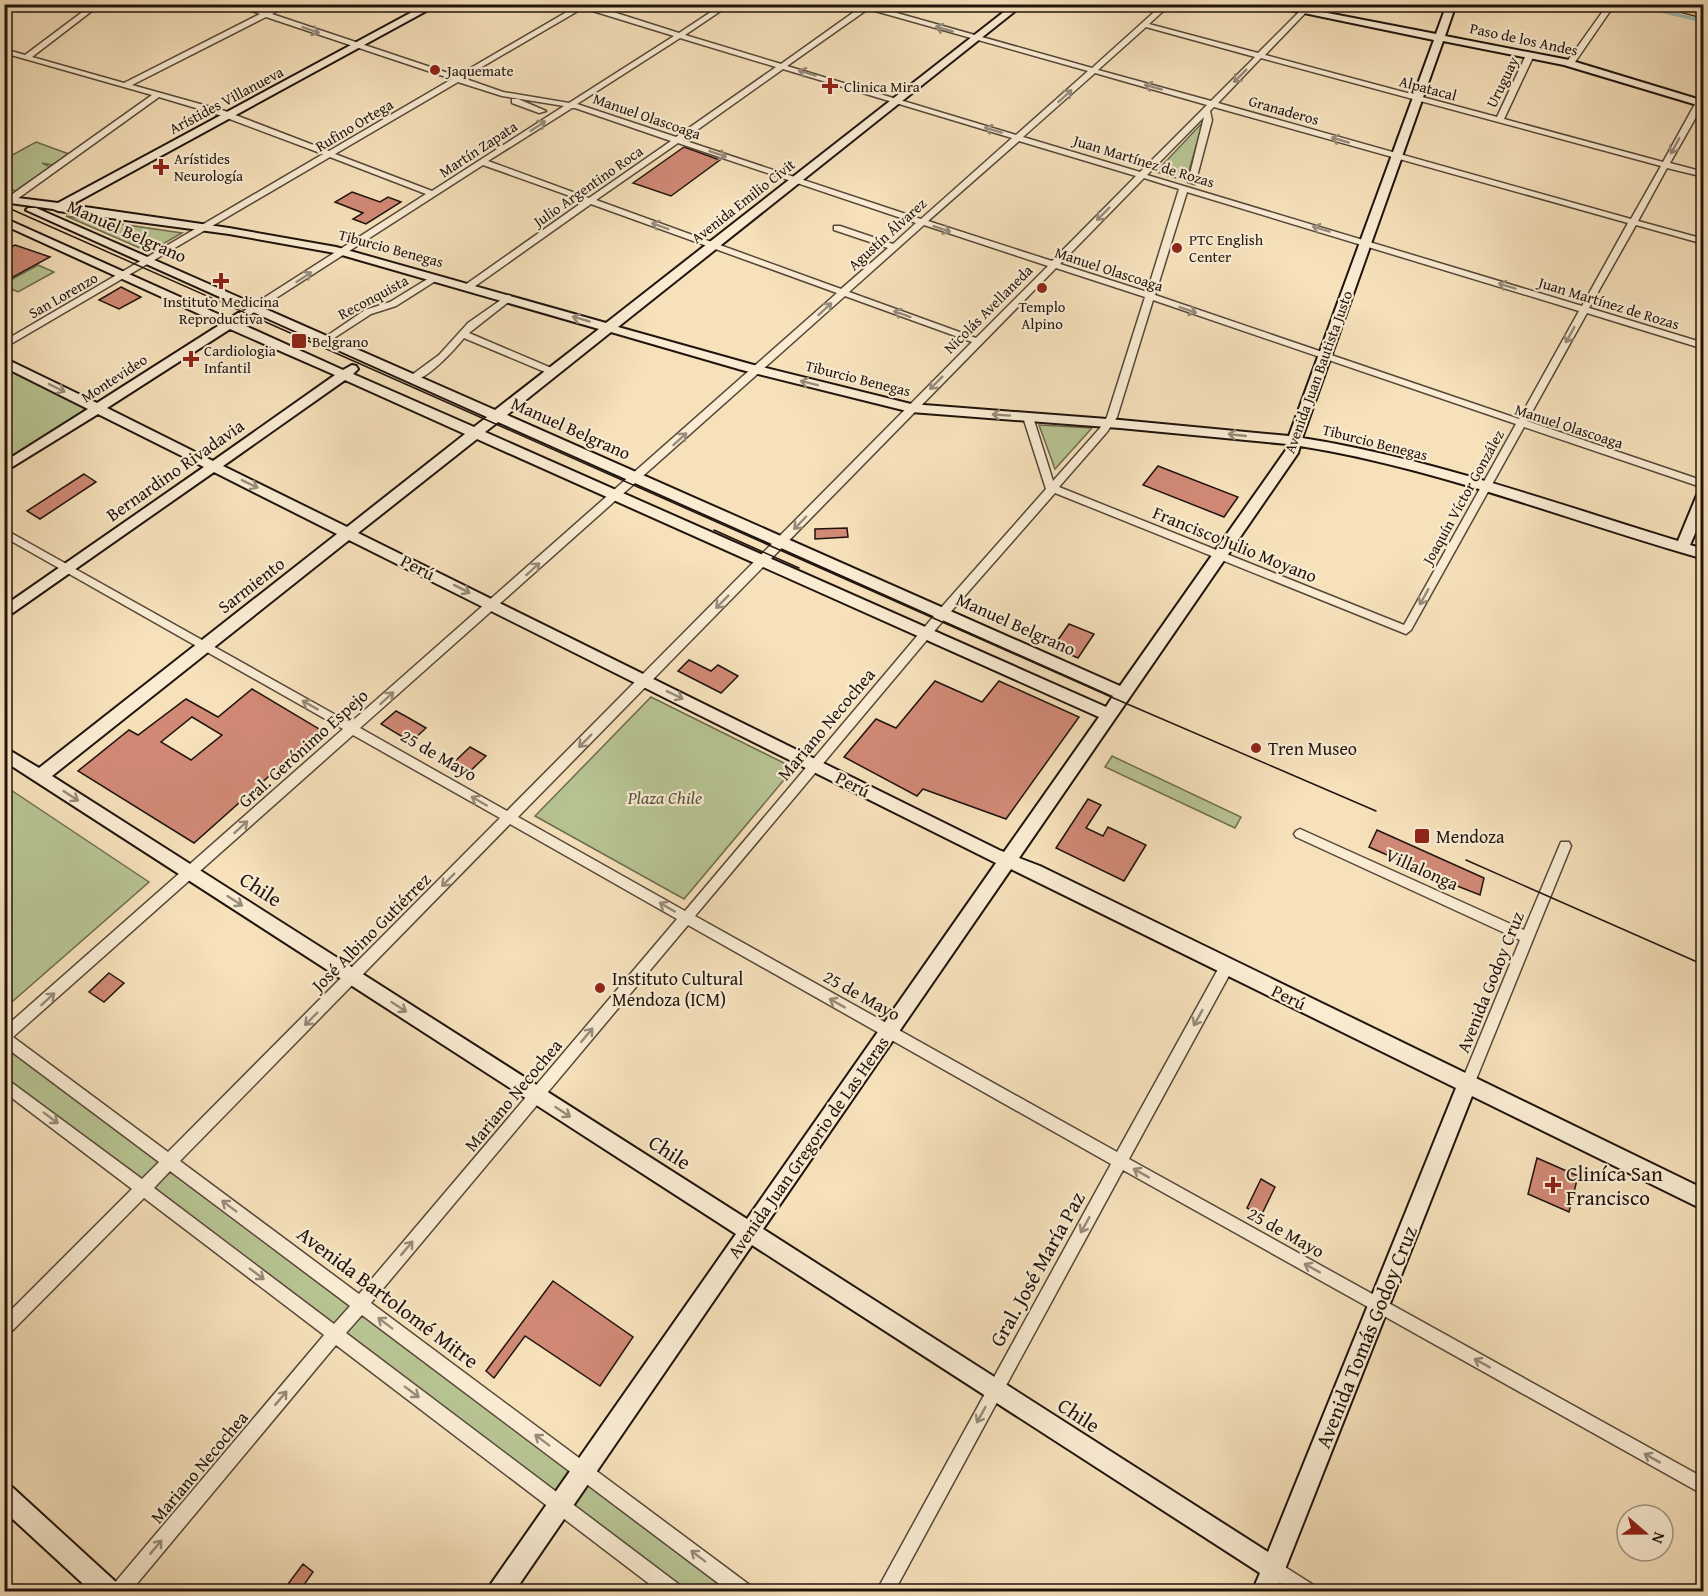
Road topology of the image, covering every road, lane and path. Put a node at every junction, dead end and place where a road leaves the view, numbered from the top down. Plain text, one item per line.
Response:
1 (98, 4) edge
2 (236, 4) edge
3 (286, 4) edge
4 (435, 4) edge
5 (728, 4) edge
6 (857, 4) edge
7 (1020, 4) edge
8 (1168, 4) edge
9 (1264, 4) edge
10 (1452, 4) edge
11 (1612, 4) edge
12 (1656, 4) edge
13 (581, 5) edge
14 (868, 6) edge
15 (1307, 8) edge
16 (265, 15) junction
17 (1704, 15) edge
18 (1145, 25) junction
19 (680, 35) junction
20 (1440, 37) junction
21 (977, 39) junction
22 (358, 46) junction
23 (4, 51) edge
24 (1530, 55) junction
25 (27, 57) junction
26 (1259, 57) junction
27 (1570, 63) junction
28 (783, 66) junction
29 (1094, 70) junction
30 (458, 79) junction
31 (126, 85) junction
32 (159, 94) junction
33 (502, 94) junction
34 (1418, 99) junction
35 (898, 101) junction
36 (1702, 101) edge
37 (1213, 104) junction
38 (572, 105) junction
39 (542, 111) dead end
40 (1206, 111) junction
41 (229, 116) junction
42 (1198, 119) junction
43 (1208, 121) junction
44 (1499, 121) junction
45 (1018, 138) junction
46 (677, 141) junction
47 (332, 154) junction
48 (1396, 156) junction
49 (483, 162) junction
50 (1665, 165) junction
51 (1142, 175) junction
52 (1704, 175) edge
53 (796, 181) junction
54 (1188, 185) junction
55 (433, 194) junction
56 (7, 199) edge
57 (590, 201) junction
58 (59, 207) junction
59 (45, 215) junction
60 (4, 221) edge
61 (1633, 222) junction
62 (922, 223) junction
63 (20, 228) junction
64 (206, 228) junction
65 (837, 228) dead end
66 (4, 237) edge
67 (1365, 242) junction
68 (1704, 242) edge
69 (713, 246) junction
70 (895, 247) junction
71 (343, 252) junction
72 (148, 261) junction
73 (1052, 265) junction
74 (136, 268) joint
75 (124, 275) junction
76 (434, 278) junction
77 (468, 287) junction
78 (843, 293) junction
79 (1150, 297) junction
80 (508, 298) junction
81 (254, 309) junction
82 (1584, 309) junction
83 (242, 316) joint
84 (230, 324) junction
85 (610, 327) junction
86 (463, 334) junction
87 (325, 340) junction
88 (977, 342) junction
89 (4, 345) edge
90 (1704, 346) edge
91 (1323, 357) junction
92 (368, 359) junction
93 (4, 362) edge
94 (757, 370) junction
95 (553, 372) junction
96 (345, 375) junction
97 (412, 379) junction
98 (98, 408) junction
99 (911, 408) junction
100 (1028, 417) junction
101 (1109, 423) junction
102 (486, 424) junction
103 (1520, 424) junction
104 (1295, 441) junction
105 (215, 466) junction
106 (4, 468) edge
107 (1704, 485) edge
108 (626, 486) junction
109 (1485, 487) junction
110 (1052, 488) junction
111 (1704, 495) edge
112 (4, 532) edge
113 (349, 533) junction
114 (782, 542) junction
115 (1682, 548) junction
116 (1704, 554) edge
117 (1219, 556) junction
118 (764, 561) junction
119 (69, 568) junction
120 (492, 604) junction
121 (4, 614) edge
122 (934, 623) junction
123 (1406, 630) joint
124 (205, 646) junction
125 (645, 680) junction
126 (1116, 704) junction
127 (352, 729) junction
128 (4, 753) edge
129 (815, 765) junction
130 (40, 776) junction
131 (510, 818) junction
132 (1300, 834) dead end
133 (1566, 846) dead end
134 (1007, 861) junction
135 (190, 872) junction
136 (686, 918) junction
137 (1528, 938) junction
138 (1227, 966) junction
139 (353, 977) junction
140 (888, 1032) junction
141 (4, 1037) edge
142 (4, 1083) edge
143 (1468, 1083) junction
144 (537, 1095) junction
145 (1120, 1161) junction
146 (170, 1162) junction
147 (144, 1188) junction
148 (1704, 1200) edge
149 (749, 1231) junction
150 (360, 1304) junction
151 (1378, 1305) junction
152 (4, 1329) edge
153 (335, 1334) junction
154 (995, 1389) junction
155 (583, 1470) junction
156 (1704, 1487) edge
157 (4, 1495) edge
158 (560, 1504) junction
159 (1274, 1569) junction
160 (110, 1592) edge
161 (118, 1592) edge
162 (499, 1592) edge
163 (675, 1592) edge
164 (745, 1592) edge
165 (884, 1592) edge
166 (1264, 1592) edge
167 (1309, 1592) edge

1 - 25 street
2 - 16 street, Manuel Olascoaga
3 - 16 street
4 - 22 street, Arístides Villanueva
5 - 19 street, Martín Zapata
6 - 14 street, Granaderos
7 - 21 street, Avenida Emilio Civit
8 - 18 street, Agustín Álvarez
9 - 15 street, Paso de los Andes
10 - 20 street, Avenida Juan Bautista Justo
11 - 27 street
12 - 17 main road
13 - 19 street, Juan Martínez de Rozas
13 - 30 street, Rufino Ortega
21 -> 14 street, Granaderos
14 - 28 street, Julio Argentino Roca
15 - 20 street, Paso de los Andes
15 - 26 street, Nicolás Avellaneda
16 -> 22 street, Manuel Olascoaga
16 - 31 street
18 - 26 street, Alpatacal
18 - 29 street, Agustín Álvarez
19 - 28 street, Juan Martínez de Rozas
19 - 38 street, Martín Zapata
20 - 24 street, Paso de los Andes
20 - 34 street, Avenida Juan Bautista Justo
21 - 29 street, Granaderos
21 - 35 street, Avenida Emilio Civit
22 - 30 street, Manuel Olascoaga
22 - 41 street, Arístides Villanueva
23 - 25 street
24 - 27 street, Paso de los Andes
24 - 44 street, Uruguay
25 - 31 street
26 - 34 street, Alpatacal
26 -> 37 street, Nicolás Avellaneda
27 - 36 street, Paso de los Andes
35 -> 28 street, Juan Martínez de Rozas
28 - 46 street, Julio Argentino Roca
37 -> 29 street, Granaderos
45 -> 29 street, Agustín Álvarez
30 - 33 street, Manuel Olascoaga
30 - 47 street, Rufino Ortega
31 - 32 street
32 - 41 street
32 - 56 street
33 - 38 street, Manuel Olascoaga
33 - 39 street, Manuel Olascoaga
34 - 44 street, Alpatacal
34 - 48 street, Avenida Juan Bautista Justo
45 -> 35 street, Juan Martínez de Rozas
35 - 53 street, Avenida Emilio Civit
36 -> 50 street, Joaquín Víctor González
37 - 40 street, Nicolás Avellaneda
48 -> 37 street, Granaderos
38 - 46 street, Manuel Olascoaga
49 -> 38 street, Martín Zapata
40 - 42 street, Nicolás Avellaneda
40 - 43 street
41 - 47 street
41 - 58 street, Arístides Villanueva
42 - 43 street
42 - 51 street, Nicolás Avellaneda
43 - 54 street
44 - 50 street, Alpatacal
45 - 51 street, Juan Martínez de Rozas
45 - 62 street, Agustín Álvarez
46 -> 53 street, Manuel Olascoaga
46 - 57 street, Julio Argentino Roca
47 - 55 street
47 - 64 street, Rufino Ortega
48 - 61 street, Granaderos
48 - 67 street, Avenida Juan Bautista Justo
49 - 55 street, Martín Zapata
49 - 57 street
50 - 52 street, Alpatacal
50 - 61 street, Joaquín Víctor González
51 - 54 street, Juan Martínez de Rozas
51 -> 73 street, Nicolás Avellaneda
53 - 62 street, Manuel Olascoaga
53 - 69 street, Avenida Emilio Civit
67 -> 54 street, Juan Martínez de Rozas
54 - 79 street
55 - 71 street, Martín Zapata
56 - 58 street, Tiburcio Benegas
56 - 59 street, Manuel Belgrano
69 -> 57 street
57 - 77 street, Julio Argentino Roca
58 - 59 street, Arístides Villanueva
58 - 64 street, Tiburcio Benegas
59 - 63 street, Arístides Villanueva
59 - 72 street, Manuel Belgrano
60 - 63 street, Manuel Belgrano
61 - 68 street, Granaderos
61 - 82 street, Joaquín Víctor González
62 - 70 street, Agustín Álvarez
62 -> 73 street, Manuel Olascoaga
63 - 66 street, Arístides Villanueva
63 - 75 street, Manuel Belgrano
64 - 71 street, Tiburcio Benegas
64 - 72 street, Rufino Ortega
65 - 70 street
82 -> 67 street, Juan Martínez de Rozas
67 - 91 street, Avenida Juan Bautista Justo
69 - 78 street
69 - 85 street, Avenida Emilio Civit
70 - 78 street, Agustín Álvarez
71 - 76 street, Tiburcio Benegas
81 -> 71 street, Martín Zapata
72 - 74 street, Rufino Ortega
72 - 81 street, Manuel Belgrano
73 - 79 street, Manuel Olascoaga
73 - 88 street, Nicolás Avellaneda
74 - 75 street, San Lorenzo
75 - 84 street, Manuel Belgrano
75 - 89 street, San Lorenzo
76 - 77 street, Tiburcio Benegas
76 - 87 street, Reconquista
77 - 80 street, Tiburcio Benegas
88 -> 78 street
94 -> 78 street, Agustín Álvarez
79 -> 91 street, Manuel Olascoaga
79 - 101 street
85 -> 80 street, Tiburcio Benegas
80 - 86 street
81 - 83 street, Martín Zapata
81 - 87 street, Manuel Belgrano
82 - 90 street, Juan Martínez de Rozas
82 -> 103 street, Joaquín Víctor González
83 - 84 street, Montevideo
84 - 96 street, Manuel Belgrano
84 - 98 street, Montevideo
85 - 94 street, Tiburcio Benegas
85 - 95 street, Avenida Emilio Civit
86 - 95 street
86 - 97 street
87 - 92 street, Manuel Belgrano
88 -> 99 street, Nicolás Avellaneda
91 - 103 street, Manuel Olascoaga
91 - 104 street, Avenida Juan Bautista Justo
92 - 96 street, Bernardino Rivadavia
92 - 97 street, Manuel Belgrano
93 -> 98 street, Perú
99 -> 94 street, Tiburcio Benegas
108 -> 94 street, Agustín Álvarez
95 - 102 street, Avenida Emilio Civit
96 - 102 street, Manuel Belgrano
96 - 105 street, Bernardino Rivadavia
97 - 102 street, Manuel Belgrano
98 - 105 street, Perú
98 - 106 street, Montevideo
100 -> 99 street, Tiburcio Benegas
99 -> 114 street, Nicolás Avellaneda
100 - 101 street, Tiburcio Benegas
100 - 110 street
104 -> 101 street, Tiburcio Benegas
101 - 110 street, Mariano Necochea
102 - 108 street, Manuel Belgrano
102 - 108 street, Manuel Belgrano
102 - 113 street, Sarmiento
103 - 107 street, Manuel Olascoaga
103 - 109 street, Joaquín Víctor González
104 - 109 street, Tiburcio Benegas
104 - 117 street, Avenida Juan Bautista Justo
105 -> 113 street, Perú
105 - 119 street, Bernardino Rivadavia
108 - 114 street, Manuel Belgrano
108 - 118 street, Manuel Belgrano
120 -> 108 street, Gral. Gerónimo Espejo
109 - 115 street, Tiburcio Benegas
109 -> 123 street, Joaquín Víctor González
110 - 117 street, Francisco Julio Moyano
110 - 122 street, Mariano Necochea
111 - 115 street
112 - 119 street, 25 de Mayo
113 -> 120 street, Perú
113 - 124 street, Sarmiento
114 - 118 street, Nicolás Avellaneda
114 - 122 street, Manuel Belgrano
115 - 116 street, Tiburcio Benegas
117 - 123 street, Francisco Julio Moyano
117 - 126 street, Avenida Juan Bautista Justo
118 - 122 street, Manuel Belgrano
118 -> 125 street, José Albino Gutiérrez
119 - 121 street, Bernardino Rivadavia
119 - 124 street, 25 de Mayo
120 - 125 street, Perú
127 -> 120 street, Gral. Gerónimo Espejo
122 - 126 street, Manuel Belgrano
122 - 126 street, Manuel Belgrano
122 - 129 street, Mariano Necochea
127 -> 124 street, 25 de Mayo
124 - 130 street, Sarmiento
125 -> 129 street, Perú
125 -> 131 street, José Albino Gutiérrez
126 - 134 street, Avenida Juan Gregorio de Las Heras
131 -> 127 street, 25 de Mayo
135 -> 127 street, Gral. Gerónimo Espejo
128 - 130 street, Chile
129 - 134 street, Perú
129 - 136 street, Mariano Necochea
130 -> 135 street, Chile
136 -> 131 street, 25 de Mayo
131 -> 139 street, José Albino Gutiérrez
132 - 137 street, Villalonga
133 - 137 street, Avenida Godoy Cruz
134 - 138 street, Perú
134 - 140 street, Avenida Juan Gregorio de Las Heras
135 -> 139 street, Chile
141 -> 135 street, Gral. Gerónimo Espejo
140 -> 136 street, 25 de Mayo
144 -> 136 street, Mariano Necochea
137 - 143 street, Avenida Godoy Cruz
138 - 143 street, Perú
138 -> 145 street, Gral. José María Paz
139 -> 144 street, Chile
139 -> 146 street, José Albino Gutiérrez
140 - 145 street, 25 de Mayo
140 - 149 street, Avenida Juan Gregorio de Las Heras
141 - 146 street, Avenida Bartolomé Mitre
142 -> 147 street
143 - 148 street, Perú
143 - 151 street, Avenida Tomás Godoy Cruz
144 -> 149 street, Chile
150 -> 144 street, Mariano Necochea
151 -> 145 street, 25 de Mayo
145 -> 154 street, Gral. José María Paz
146 - 147 street, José Albino Gutiérrez
150 -> 146 street, Avenida Bartolomé Mitre
147 - 152 street, José Albino Gutiérrez
147 -> 153 street
149 - 154 street, Chile
149 - 155 street, Avenida Juan Gregorio de Las Heras
150 - 153 street, Mariano Necochea
155 -> 150 street, Avenida Bartolomé Mitre
156 -> 151 street, 25 de Mayo
151 - 159 street, Avenida Tomás Godoy Cruz
153 -> 158 street
161 -> 153 street, Mariano Necochea
154 - 159 street, Chile
154 -> 165 street, Gral. José María Paz
155 - 158 street, Avenida Juan Gregorio de Las Heras
164 -> 155 street, Avenida Bartolomé Mitre
157 - 160 street
158 - 162 street, Avenida Juan Gregorio de Las Heras
158 - 163 street
159 - 166 street, Avenida Tomás Godoy Cruz
159 - 167 street, Chile

